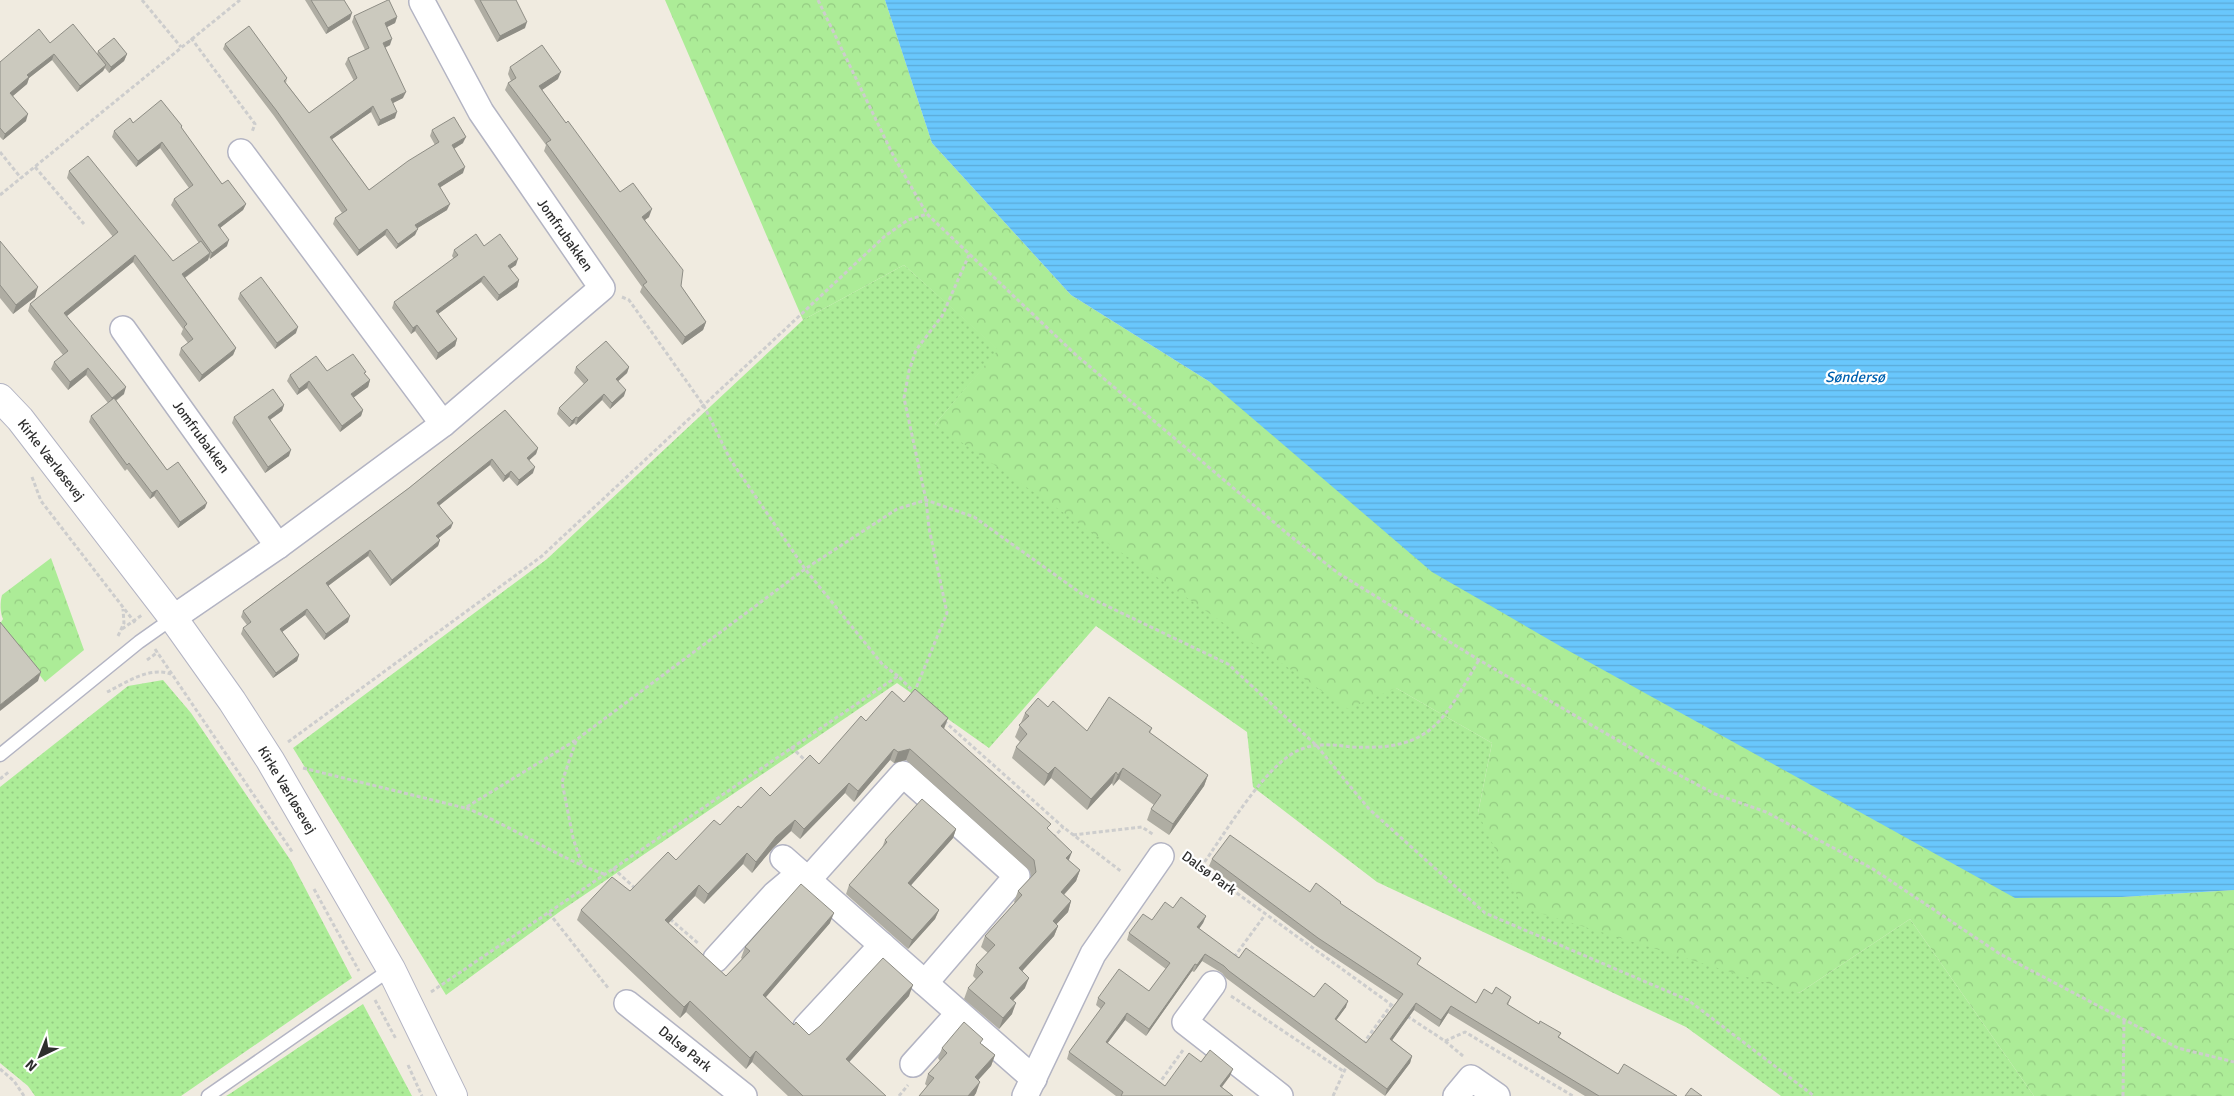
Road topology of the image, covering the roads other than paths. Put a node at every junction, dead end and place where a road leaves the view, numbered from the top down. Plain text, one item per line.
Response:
1 (422, 2) dead end
2 (241, 152) road end
3 (124, 329) dead end
4 (0, 398) edge
5 (443, 424) junction
6 (278, 546) junction
7 (173, 618) junction
8 (0, 755) edge
9 (1165, 851) road end
10 (797, 870) junction
11 (882, 945) junction
12 (716, 959) road end
13 (391, 968) junction
14 (925, 983) junction
15 (1213, 984) road end
16 (627, 1003) road end
17 (960, 1013) junction
18 (806, 1027) dead end
19 (913, 1064) dead end
20 (1029, 1087) edge
21 (1464, 1087) edge
22 (208, 1096) edge
23 (453, 1096) edge
24 (744, 1096) edge
25 (1280, 1096) edge
26 (1497, 1096) edge

1 - 5 street, Jomfrubakken
2 - 5 street
3 - 6 street, Jomfrubakken
4 - 7 street, Kirke Værløsevej
5 - 6 street
6 - 7 street
7 - 8 lane
7 - 13 street, Kirke Værløsevej
9 - 20 street, Dalsø Park
10 - 11 street, Dalsø Park
10 - 12 street
10 - 14 street
11 - 14 street, Dalsø Park
11 - 18 street
13 - 22 lane
13 - 23 street, Kirke Værløsevej
14 - 17 street, Dalsø Park
15 - 25 street
16 - 24 street, Dalsø Park
17 - 19 street
17 - 20 street, Dalsø Park
21 - 26 street

